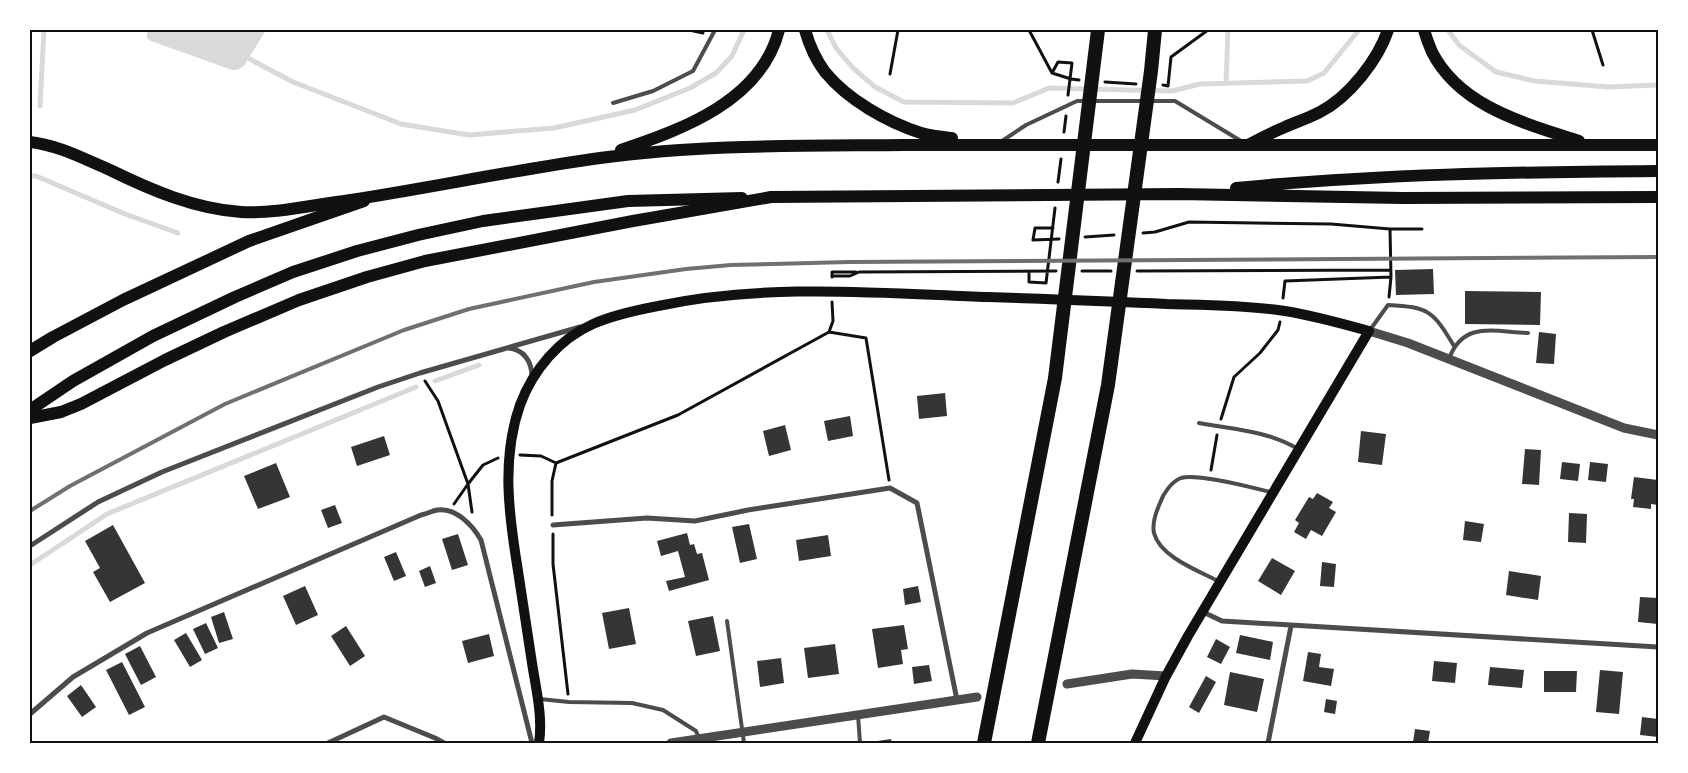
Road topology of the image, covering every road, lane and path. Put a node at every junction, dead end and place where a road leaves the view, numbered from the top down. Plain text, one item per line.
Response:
1 (715, 30) edge
2 (779, 30) edge
3 (805, 30) edge
4 (898, 30) edge
5 (1029, 30) edge
6 (1098, 30) edge
7 (1155, 30) edge
8 (1208, 30) edge
9 (1388, 30) edge
10 (1424, 30) edge
11 (1592, 30) edge
12 (1603, 66) dead end
13 (1052, 73) junction
14 (890, 74) dead end
15 (1080, 80) dead end
16 (1100, 81) dead end
17 (1139, 84) dead end
18 (1158, 85) dead end
19 (1068, 102) dead end
20 (613, 103) dead end
21 (1066, 112) dead end
22 (1063, 141) dead end
23 (30, 142) edge
24 (1655, 144) edge
25 (996, 145) junction
26 (1248, 145) junction
27 (1591, 145) junction
28 (1062, 151) dead end
29 (600, 158) junction
30 (1658, 171) edge
31 (1057, 190) dead end
32 (1179, 194) junction
33 (382, 195) junction
34 (771, 197) junction
35 (1658, 197) edge
36 (1056, 199) dead end
37 (1053, 228) junction
38 (1390, 229) junction
39 (1422, 229) dead end
40 (1137, 234) dead end
41 (1118, 235) dead end
42 (1080, 237) dead end
43 (1061, 238) dead end
44 (1391, 270) junction
45 (1059, 271) dead end
46 (1078, 271) dead end
47 (1118, 271) dead end
48 (1128, 271) dead end
49 (1029, 272) junction
50 (1391, 277) junction
51 (833, 285) dead end
52 (1283, 302) dead end
53 (1388, 305) junction
54 (832, 308) dead end
55 (1281, 319) dead end
56 (595, 323) junction
57 (1369, 331) junction
58 (828, 332) junction
59 (1528, 333) dead end
60 (1454, 346) junction
61 (505, 348) junction
62 (30, 351) edge
63 (1449, 359) junction
64 (420, 373) junction
65 (529, 384) junction
66 (30, 410) edge
67 (30, 418) edge
68 (1199, 423) dead end
69 (1219, 427) junction
70 (1658, 435) edge
71 (1298, 449) junction
72 (520, 455) dead end
73 (500, 456) dead end
74 (556, 463) junction
75 (1211, 471) dead end
76 (468, 484) junction
77 (890, 488) junction
78 (1272, 492) junction
79 (449, 510) junction
80 (552, 525) junction
81 (474, 527) junction
82 (30, 546) edge
83 (1220, 582) junction
84 (1203, 612) junction
85 (728, 620) dead end
86 (1291, 626) junction
87 (1658, 647) edge
88 (1166, 676) junction
89 (1067, 684) dead end
90 (977, 696) dead end
91 (538, 698) junction
92 (957, 700) junction
93 (569, 702) junction
94 (30, 714) edge
95 (858, 715) junction
96 (744, 732) junction
97 (699, 739) junction
98 (328, 743) edge
99 (444, 743) edge
100 (532, 743) edge
101 (540, 743) edge
102 (671, 743) edge
103 (744, 743) edge
104 (860, 743) edge
105 (984, 743) edge
106 (1038, 743) edge
107 (1135, 743) edge
108 (1268, 743) edge

1 - 20 lane
2 - 29 main road
3 - 25 main road
4 - 14 path
5 - 13 path
6 - 105 highway
7 - 106 highway
8 - 18 path
9 - 26 main road
10 - 27 main road
11 - 12 path
13 - 15 path
13 - 19 path
16 - 17 path
21 - 22 path
23 - 33 main road
24 - 27 main road
25 - 26 main road
25 - 26 lane
25 - 29 main road
26 - 27 main road
28 - 31 path
29 - 33 main road
30 - 32 main road
32 - 34 main road
32 - 35 main road
33 - 62 main road
34 - 66 main road
34 - 67 main road
36 - 37 path
37 - 43 path
37 - 49 path
38 - 39 path
38 - 40 path
38 - 44 path
41 - 42 path
44 - 48 path
44 - 50 path
45 - 49 path
46 - 47 path
49 - 51 path
50 - 52 path
50 - 53 path
53 - 57 lane
53 - 60 lane
54 - 58 path
55 - 69 path
56 - 57 main road
56 - 61 street
56 - 65 main road
57 - 63 street
57 - 71 main road
58 - 74 path
58 - 77 path
59 - 60 lane
60 - 63 lane
61 - 64 street
61 - 65 street
63 - 70 street
64 - 76 path
64 - 82 street
65 - 91 main road
68 - 69 lane
69 - 71 lane
69 - 75 path
71 - 78 main road
72 - 74 path
73 - 76 path
74 - 80 path
76 - 79 path
76 - 81 path
77 - 80 street
77 - 92 street
78 - 83 main road
78 - 83 lane
79 - 81 street
79 - 94 street
80 - 93 path
81 - 100 street
83 - 84 main road
84 - 86 street
84 - 88 main road
85 - 96 lane
86 - 87 street
86 - 108 street
88 - 89 street
88 - 107 main road
90 - 92 street
91 - 93 lane
91 - 101 main road
92 - 95 street
93 - 97 lane
95 - 96 street
95 - 104 lane
96 - 97 street
96 - 103 lane
97 - 102 street
98 - 99 street

